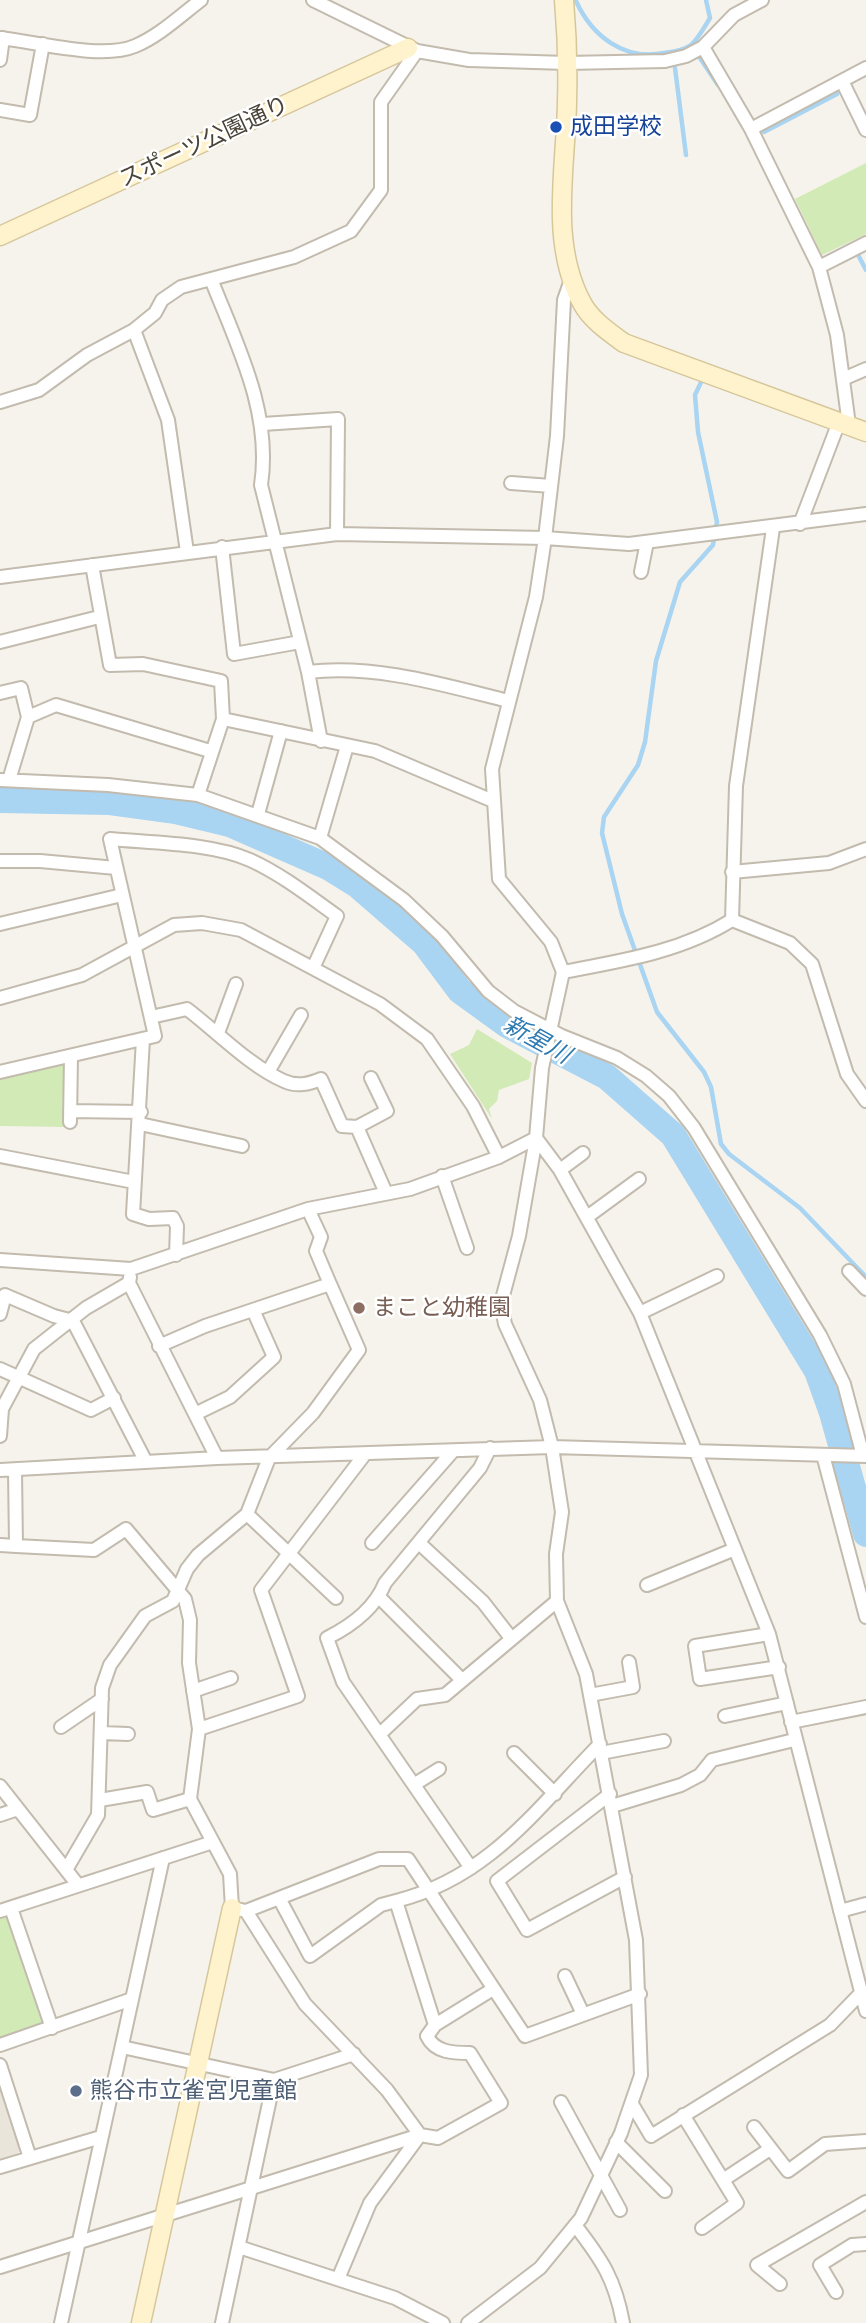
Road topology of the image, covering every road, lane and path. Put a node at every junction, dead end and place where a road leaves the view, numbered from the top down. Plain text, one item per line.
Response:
1 (201, 0) edge
2 (313, 0) edge
3 (565, 0) edge
4 (762, 0) edge
5 (2, 38) edge
6 (43, 44) junction
7 (703, 47) junction
8 (412, 49) junction
9 (0, 60) edge
10 (567, 63) junction
11 (866, 68) edge
12 (842, 81) junction
13 (0, 110) edge
14 (751, 129) junction
15 (866, 130) edge
16 (0, 236) edge
17 (866, 243) edge
18 (819, 267) junction
19 (211, 279) junction
20 (571, 280) junction
21 (134, 330) junction
22 (866, 369) edge
23 (843, 379) junction
24 (0, 402) edge
25 (263, 424) junction
26 (851, 426) edge
27 (511, 483) dead end
28 (551, 486) junction
29 (866, 514) edge
30 (800, 524) junction
31 (773, 528) junction
32 (337, 534) junction
33 (545, 538) junction
34 (647, 542) junction
35 (273, 543) junction
36 (222, 547) junction
37 (187, 552) junction
38 (92, 565) junction
39 (641, 572) dead end
40 (0, 577) edge
41 (99, 617) junction
42 (0, 642) edge
43 (300, 642) junction
44 (308, 672) junction
45 (0, 693) edge
46 (508, 701) junction
47 (28, 717) junction
48 (223, 719) junction
49 (281, 731) junction
50 (321, 741) junction
51 (347, 746) junction
52 (210, 751) junction
53 (4, 780) edge
54 (198, 795) junction
55 (492, 801) junction
56 (258, 814) junction
57 (320, 838) junction
58 (866, 849) edge
59 (0, 861) edge
60 (117, 868) junction
61 (732, 872) junction
62 (122, 895) junction
63 (732, 920) junction
64 (0, 924) edge
65 (134, 946) junction
66 (314, 966) junction
67 (563, 972) junction
68 (236, 984) dead end
69 (0, 998) edge
70 (302, 1015) dead end
71 (151, 1017) junction
72 (550, 1029) junction
73 (218, 1033) junction
74 (143, 1039) junction
75 (71, 1056) junction
76 (0, 1072) edge
77 (268, 1072) junction
78 (371, 1078) dead end
79 (866, 1101) edge
80 (140, 1118) junction
81 (358, 1127) junction
82 (536, 1138) junction
83 (242, 1146) dead end
84 (583, 1153) dead end
85 (0, 1156) edge
86 (499, 1157) junction
87 (560, 1170) junction
88 (442, 1177) junction
89 (639, 1179) dead end
90 (134, 1182) junction
91 (386, 1194) junction
92 (308, 1209) junction
93 (587, 1217) junction
94 (467, 1248) dead end
95 (176, 1255) junction
96 (0, 1260) edge
97 (131, 1269) junction
98 (849, 1271) dead end
99 (717, 1276) dead end
100 (129, 1283) junction
101 (330, 1284) junction
102 (866, 1289) edge
103 (253, 1310) junction
104 (640, 1312) junction
105 (0, 1314) edge
106 (73, 1321) junction
107 (159, 1346) junction
108 (0, 1369) edge
109 (20, 1377) junction
110 (114, 1398) junction
111 (195, 1414) junction
112 (0, 1436) edge
113 (552, 1447) junction
114 (490, 1448) junction
115 (696, 1450) junction
116 (453, 1451) junction
117 (365, 1454) junction
118 (824, 1455) junction
119 (864, 1456) edge
120 (217, 1458) junction
121 (269, 1458) junction
122 (146, 1462) junction
123 (0, 1470) edge
124 (15, 1470) junction
125 (247, 1514) junction
126 (372, 1543) dead end
127 (419, 1543) junction
128 (0, 1545) edge
129 (16, 1546) junction
130 (735, 1549) junction
131 (290, 1553) junction
132 (647, 1585) dead end
133 (178, 1590) junction
134 (862, 1590) edge
135 (379, 1597) junction
136 (335, 1598) dead end
137 (558, 1601) junction
138 (866, 1617) edge
139 (769, 1634) junction
140 (511, 1637) junction
141 (629, 1662) dead end
142 (779, 1667) junction
143 (231, 1678) dead end
144 (462, 1680) junction
145 (193, 1691) junction
146 (590, 1695) junction
147 (102, 1699) junction
148 (787, 1703) junction
149 (866, 1707) edge
150 (726, 1716) dead end
151 (791, 1721) junction
152 (61, 1727) dead end
153 (199, 1729) junction
154 (102, 1733) junction
155 (381, 1733) junction
156 (128, 1734) dead end
157 (794, 1740) junction
158 (664, 1741) dead end
159 (600, 1748) junction
160 (514, 1753) dead end
161 (439, 1769) dead end
162 (415, 1784) junction
163 (0, 1786) edge
164 (555, 1794) junction
165 (191, 1799) junction
166 (100, 1800) junction
167 (611, 1800) junction
168 (18, 1809) junction
169 (0, 1815) edge
170 (213, 1842) junction
171 (163, 1858) junction
172 (471, 1868) junction
173 (66, 1870) junction
174 (625, 1877) junction
175 (78, 1885) junction
176 (431, 1892) junction
177 (279, 1898) junction
178 (396, 1900) junction
179 (866, 1904) edge
180 (239, 1909) junction
181 (5, 1910) edge
182 (840, 1912) junction
183 (565, 1976) dead end
184 (493, 1989) junction
185 (861, 1993) junction
186 (640, 1994) junction
187 (132, 2000) junction
188 (866, 2011) edge
189 (583, 2014) junction
190 (435, 2025) junction
191 (52, 2028) junction
192 (0, 2045) edge
193 (122, 2048) junction
194 (354, 2054) junction
195 (199, 2063) junction
196 (0, 2065) edge
197 (274, 2080) junction
198 (561, 2102) dead end
199 (632, 2104) junction
200 (683, 2115) junction
201 (754, 2127) dead end
202 (420, 2135) junction
203 (101, 2137) junction
204 (866, 2141) edge
205 (616, 2142) junction
206 (770, 2149) junction
207 (30, 2158) junction
208 (0, 2167) edge
209 (600, 2176) junction
210 (723, 2180) junction
211 (250, 2186) junction
212 (665, 2190) dead end
213 (866, 2202) edge
214 (620, 2210) dead end
215 (166, 2215) junction
216 (575, 2225) junction
217 (702, 2228) dead end
218 (77, 2243) junction
219 (866, 2244) edge
220 (239, 2247) junction
221 (0, 2267) edge
222 (338, 2279) junction
223 (780, 2284) dead end
224 (836, 2292) dead end
225 (226, 2322) edge
226 (61, 2323) edge
227 (141, 2323) edge
228 (443, 2323) edge
229 (468, 2323) edge
230 (623, 2323) edge

1 - 6 street
2 - 8 street
3 - 10 street
4 - 7 street
5 - 6 street
5 - 9 street
6 - 13 street
7 - 10 street
7 - 14 street
8 - 10 street
8 - 16 street, スポーツ公園通り
8 - 19 street
10 - 20 street
11 - 12 street
12 - 14 street
12 - 15 street
14 - 18 street
17 - 18 street
18 - 23 street
19 - 21 street
19 - 25 street
20 - 26 street
20 - 28 street
21 - 24 street
21 - 37 street
22 - 23 street
23 - 26 street
25 - 32 street
25 - 35 street
26 - 30 street
27 - 28 street
28 - 33 street
29 - 30 street
30 - 31 street
31 - 34 street
31 - 61 street
32 - 33 street
32 - 35 street
33 - 34 street
33 - 46 street
34 - 39 street
35 - 36 street
35 - 43 street
36 - 37 street
36 - 43 street
37 - 38 street
38 - 40 street
38 - 41 street
41 - 42 street
41 - 48 street
43 - 44 street
44 - 46 street
44 - 50 street
45 - 47 street
46 - 55 street
47 - 52 street
47 - 53 street
48 - 49 street
48 - 52 street
49 - 50 street
49 - 56 street
50 - 51 street
51 - 55 street
51 - 57 street
52 - 54 street
53 - 54 street
54 - 56 street
55 - 67 street
56 - 57 street
57 - 72 street
58 - 61 street
59 - 60 street
60 - 62 street
60 - 66 street
61 - 63 street
62 - 64 street
62 - 65 street
63 - 67 street
63 - 79 street
65 - 66 street
65 - 69 street
65 - 71 street
66 - 86 street
67 - 72 street
68 - 73 street
70 - 77 street
71 - 73 street
71 - 74 street
72 - 82 street
72 - 119 street
73 - 77 street
74 - 75 street
74 - 80 street
75 - 76 street
75 - 80 street
77 - 81 street
78 - 81 street
80 - 83 street
80 - 90 street
81 - 91 street
82 - 86 street
82 - 87 street
82 - 113 street
84 - 87 street
85 - 90 street
86 - 88 street
87 - 93 street
88 - 91 street
88 - 94 street
89 - 93 street
90 - 95 street
91 - 92 street
92 - 95 street
92 - 101 street
93 - 104 street
95 - 97 street
96 - 97 street
97 - 100 street
98 - 102 street
99 - 104 street
100 - 106 street
100 - 107 street
101 - 103 street
101 - 121 street
103 - 107 street
103 - 111 street
104 - 115 street
105 - 106 street
106 - 109 street
106 - 110 street
107 - 111 street
108 - 109 street
109 - 110 street
109 - 112 street
110 - 122 street
111 - 120 street
113 - 114 street
113 - 115 street
113 - 137 street
114 - 116 street
114 - 127 street
115 - 118 street
115 - 130 street
116 - 117 street
116 - 126 street
117 - 121 street
117 - 131 street
118 - 119 street
118 - 134 street
120 - 121 street
120 - 122 street
121 - 125 street
122 - 124 street
123 - 124 street
124 - 129 street
125 - 131 street
125 - 133 street
127 - 135 street
127 - 140 street
128 - 129 street
129 - 133 street
130 - 132 street
130 - 139 street
131 - 136 street
131 - 153 street
133 - 145 street
133 - 147 street
134 - 138 street
135 - 144 street
135 - 155 street
137 - 140 street
137 - 146 street
139 - 142 street
139 - 142 street
140 - 144 street
141 - 146 street
142 - 148 street
143 - 145 street
144 - 155 street
145 - 153 street
146 - 159 street
147 - 152 street
147 - 154 street
148 - 150 street
148 - 151 street
149 - 151 street
151 - 157 street
153 - 165 street
154 - 156 street
154 - 166 street
155 - 162 street
157 - 167 street
157 - 182 street
158 - 159 street
159 - 164 street
159 - 167 street
160 - 164 street
161 - 162 street
162 - 172 street
163 - 168 street
164 - 172 street
165 - 166 street
165 - 170 street
166 - 173 street
167 - 174 street
167 - 174 street
168 - 169 street
168 - 173 street
170 - 171 street
170 - 180 street
171 - 175 street
171 - 187 street
172 - 176 street
173 - 175 street
174 - 186 street
175 - 181 street
176 - 177 street
176 - 178 street
176 - 184 street
177 - 178 street
177 - 180 street
178 - 190 street
179 - 182 street
180 - 194 street
180 - 195 street
181 - 191 street
182 - 185 street
183 - 189 street
184 - 189 street
184 - 190 street
185 - 188 street
185 - 200 street
186 - 189 street
186 - 199 street
187 - 191 street
187 - 193 street
190 - 202 street
191 - 192 street
193 - 195 street
193 - 203 street
194 - 197 street
194 - 202 street
195 - 197 street
195 - 215 street
196 - 207 street
197 - 211 street
198 - 209 street
199 - 200 street
199 - 205 street
200 - 210 street
201 - 206 street
202 - 211 street
202 - 222 street
203 - 207 street
203 - 218 street
204 - 206 street
205 - 209 street
205 - 212 street
206 - 210 street
207 - 208 street
209 - 214 street
209 - 216 street
210 - 217 street
211 - 215 street
211 - 220 street
213 - 223 street
215 - 218 street
215 - 227 street
216 - 229 street
216 - 230 street
218 - 221 street
218 - 226 street
219 - 224 street
220 - 222 street
220 - 225 street
222 - 228 street

